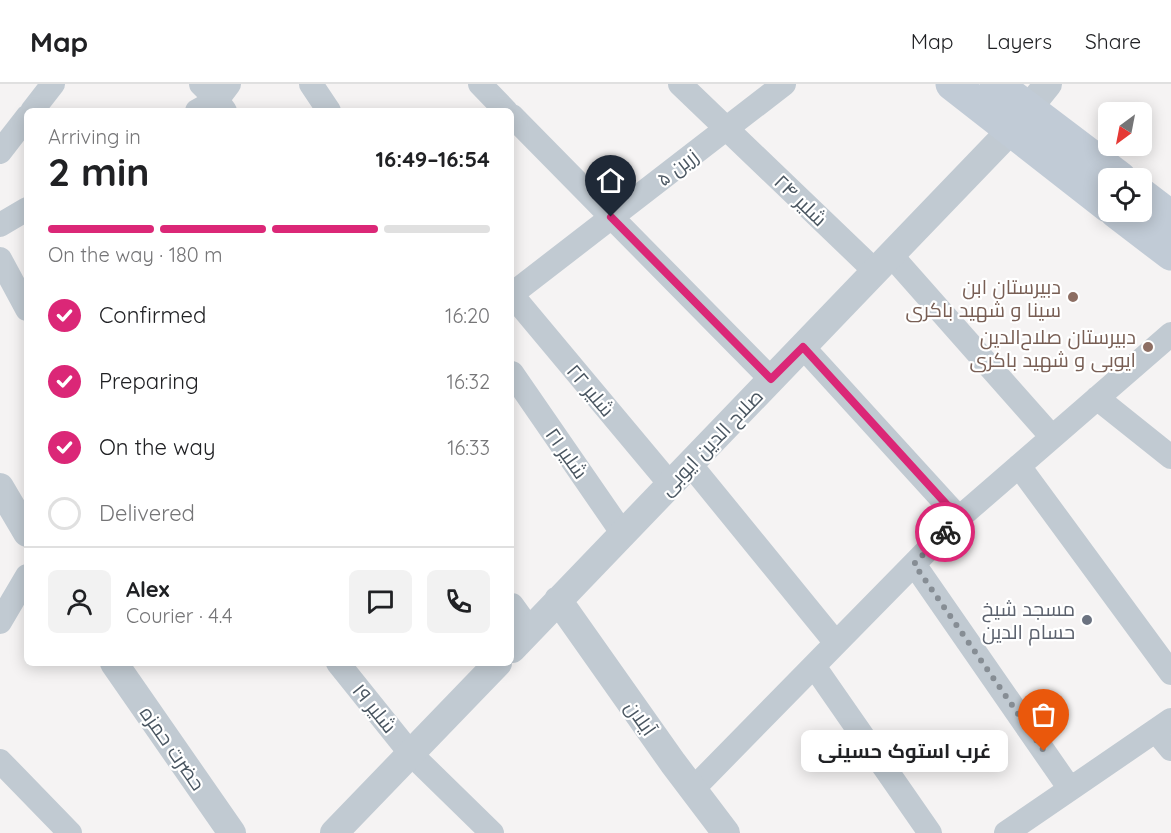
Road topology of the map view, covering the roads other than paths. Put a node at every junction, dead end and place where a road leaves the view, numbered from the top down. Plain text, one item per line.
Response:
1 (53, 84) edge
2 (311, 84) edge
3 (480, 84) edge
4 (680, 84) edge
5 (784, 84) edge
6 (952, 84) edge
7 (996, 84) edge
8 (1048, 84) edge
9 (38, 108) edge
10 (327, 108) edge
11 (503, 108) edge
12 (514, 118) edge
13 (1020, 120) junction
14 (24, 125) edge
15 (727, 128) junction
16 (0, 152) edge
17 (1103, 168) edge
18 (1098, 196) edge
19 (1152, 203) edge
20 (24, 212) edge
21 (611, 217) junction
22 (1171, 217) edge
23 (1129, 222) edge
24 (0, 225) edge
25 (1171, 254) edge
26 (0, 259) edge
27 (883, 263) junction
28 (514, 293) edge
29 (514, 297) edge
30 (24, 303) edge
31 (1171, 334) edge
32 (803, 347) junction
33 (514, 376) edge
34 (771, 379) junction
35 (1097, 398) junction
36 (1052, 437) junction
37 (1171, 457) edge
38 (690, 464) junction
39 (1019, 466) junction
40 (670, 484) junction
41 (0, 487) edge
42 (959, 518) junction
43 (24, 528) edge
44 (623, 534) junction
45 (914, 564) junction
46 (24, 581) edge
47 (558, 600) junction
48 (514, 613) edge
49 (2, 614) edge
50 (521, 639) edge
51 (836, 643) junction
52 (116, 666) edge
53 (340, 666) edge
54 (495, 666) edge
55 (814, 666) junction
56 (1171, 673) edge
57 (1163, 725) edge
58 (1171, 749) edge
59 (411, 754) junction
60 (0, 761) edge
61 (693, 789) junction
62 (1070, 789) junction
63 (70, 833) edge
64 (232, 833) edge
65 (334, 833) edge
66 (492, 833) edge
67 (726, 833) edge
68 (930, 833) edge
69 (1006, 833) edge

1 - 9 street
2 - 10 street
3 - 11 street
4 - 15 street, شلیر ۲۴
5 - 15 street, زرین ۵
6 - 13 main road
7 - 13 main road
8 - 13 street, صلاح الدین ایوبی
12 - 21 street
13 - 17 main road
13 - 18 main road
13 - 27 street, صلاح الدین ایوبی
14 - 16 street
15 - 21 street, زرین ۵
15 - 27 street, شلیر ۲۴
19 - 22 main road
20 - 24 street
21 - 28 street, زرین ۵
21 - 34 street
23 - 25 main road
26 - 30 street
27 - 32 street, صلاح الدین ایوبی
27 - 36 street, شلیر ۲۴
29 - 40 street, شلیر ۲۲
31 - 35 street
32 - 34 street, صلاح الدین ایوبی
32 - 42 street
33 - 44 street, شلیر ۲۱
34 - 38 street, صلاح الدین ایوبی
35 - 36 street
35 - 37 street
36 - 39 street
38 - 40 street, صلاح الدین ایوبی
38 - 51 street
39 - 42 street
39 - 56 street
40 - 44 street, صلاح الدین ایوبی
41 - 43 street
42 - 45 street
44 - 47 street, صلاح الدین ایوبی
45 - 51 street
45 - 62 street
46 - 49 street
47 - 50 street, صلاح الدین ایوبی
47 - 61 street, آیلان
48 - 50 street
51 - 55 street
52 - 64 street, حضرت حمزه
53 - 59 street, شلیر ۱۹
54 - 59 street
55 - 61 street
55 - 68 street
57 - 58 street
57 - 62 street
59 - 65 street
59 - 66 street, شلیر ۱۹
60 - 63 street
61 - 67 street, آیلان
62 - 69 street

